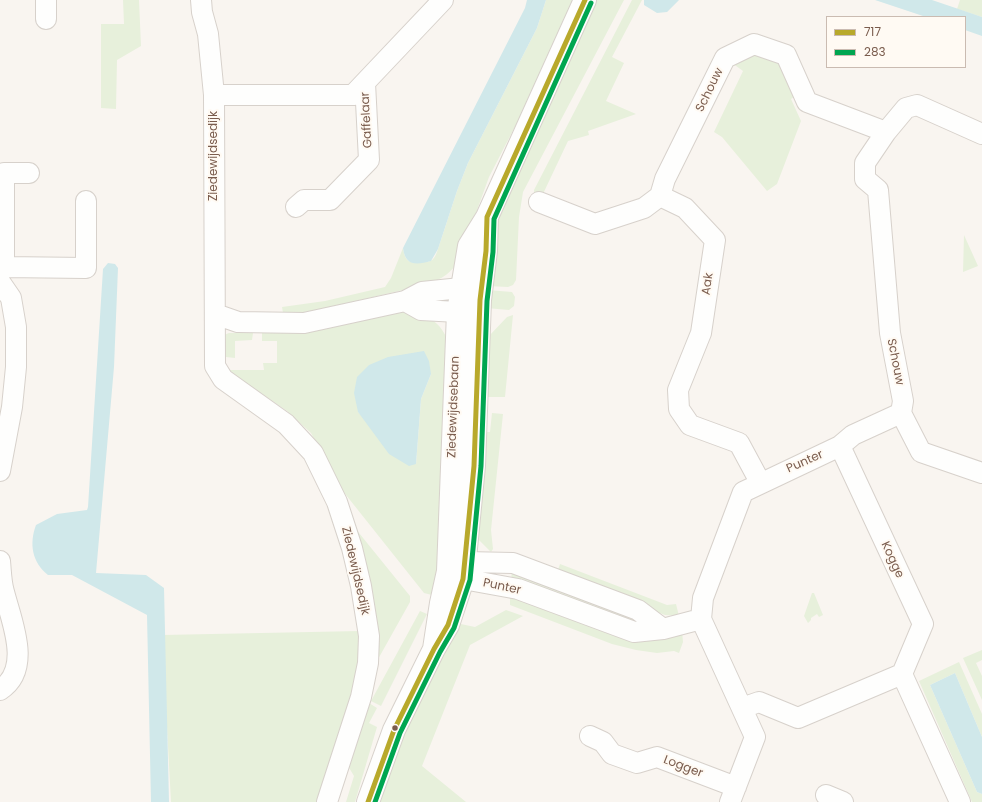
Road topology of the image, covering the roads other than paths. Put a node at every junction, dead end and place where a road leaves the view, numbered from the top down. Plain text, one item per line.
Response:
1 (202, 0) edge
2 (443, 0) edge
3 (585, 0) edge
4 (365, 83) junction
5 (214, 95) junction
6 (886, 132) junction
7 (982, 134) edge
8 (29, 173) dead end
9 (660, 196) junction
10 (86, 201) dead end
11 (540, 202) dead end
12 (296, 207) dead end
13 (486, 217) junction
14 (1, 273) edge
15 (461, 288) junction
16 (480, 300) junction
17 (405, 301) junction
18 (458, 312) junction
19 (215, 314) junction
20 (901, 413) junction
21 (840, 446) junction
22 (0, 471) edge
23 (982, 473) edge
24 (760, 482) junction
25 (0, 561) edge
26 (458, 571) junction
27 (701, 619) junction
28 (902, 674) junction
29 (0, 690) edge
30 (742, 708) junction
31 (590, 736) dead end
32 (733, 795) edge
33 (327, 802) edge
34 (368, 802) edge
35 (960, 802) edge

1 - 5 street, Ziedewijdsedijk
2 - 4 street, Gaffelaar
3 - 13 street, Ziedewijdsebaan
4 - 5 street, Gaffelaar
4 - 12 street, Gaffelaar
5 - 19 street, Ziedewijdsedijk
6 - 7 street, Schouw
6 - 9 street, Schouw
6 - 20 street, Schouw
8 - 14 street
9 - 11 street
9 - 24 street, Aak
10 - 14 street
13 - 15 street, Ziedewijdsebaan
13 - 16 street, Ziedewijdsebaan
14 - 22 street
15 - 16 street
15 - 17 street
15 - 18 street, Ziedewijdsebaan
16 - 18 street
16 - 26 street, Ziedewijdsebaan
17 - 18 street
17 - 19 street
18 - 26 street, Ziedewijdsebaan
19 - 33 street, Ziedewijdsedijk
20 - 21 street, Punter
20 - 23 street
21 - 24 street, Punter
21 - 28 street, Kogge
24 - 27 street, Punter
25 - 29 street
26 - 27 street, Punter
26 - 34 street, Ziedewijdsebaan
27 - 30 street
28 - 30 street
28 - 35 street
30 - 32 street
31 - 32 street, Logger

